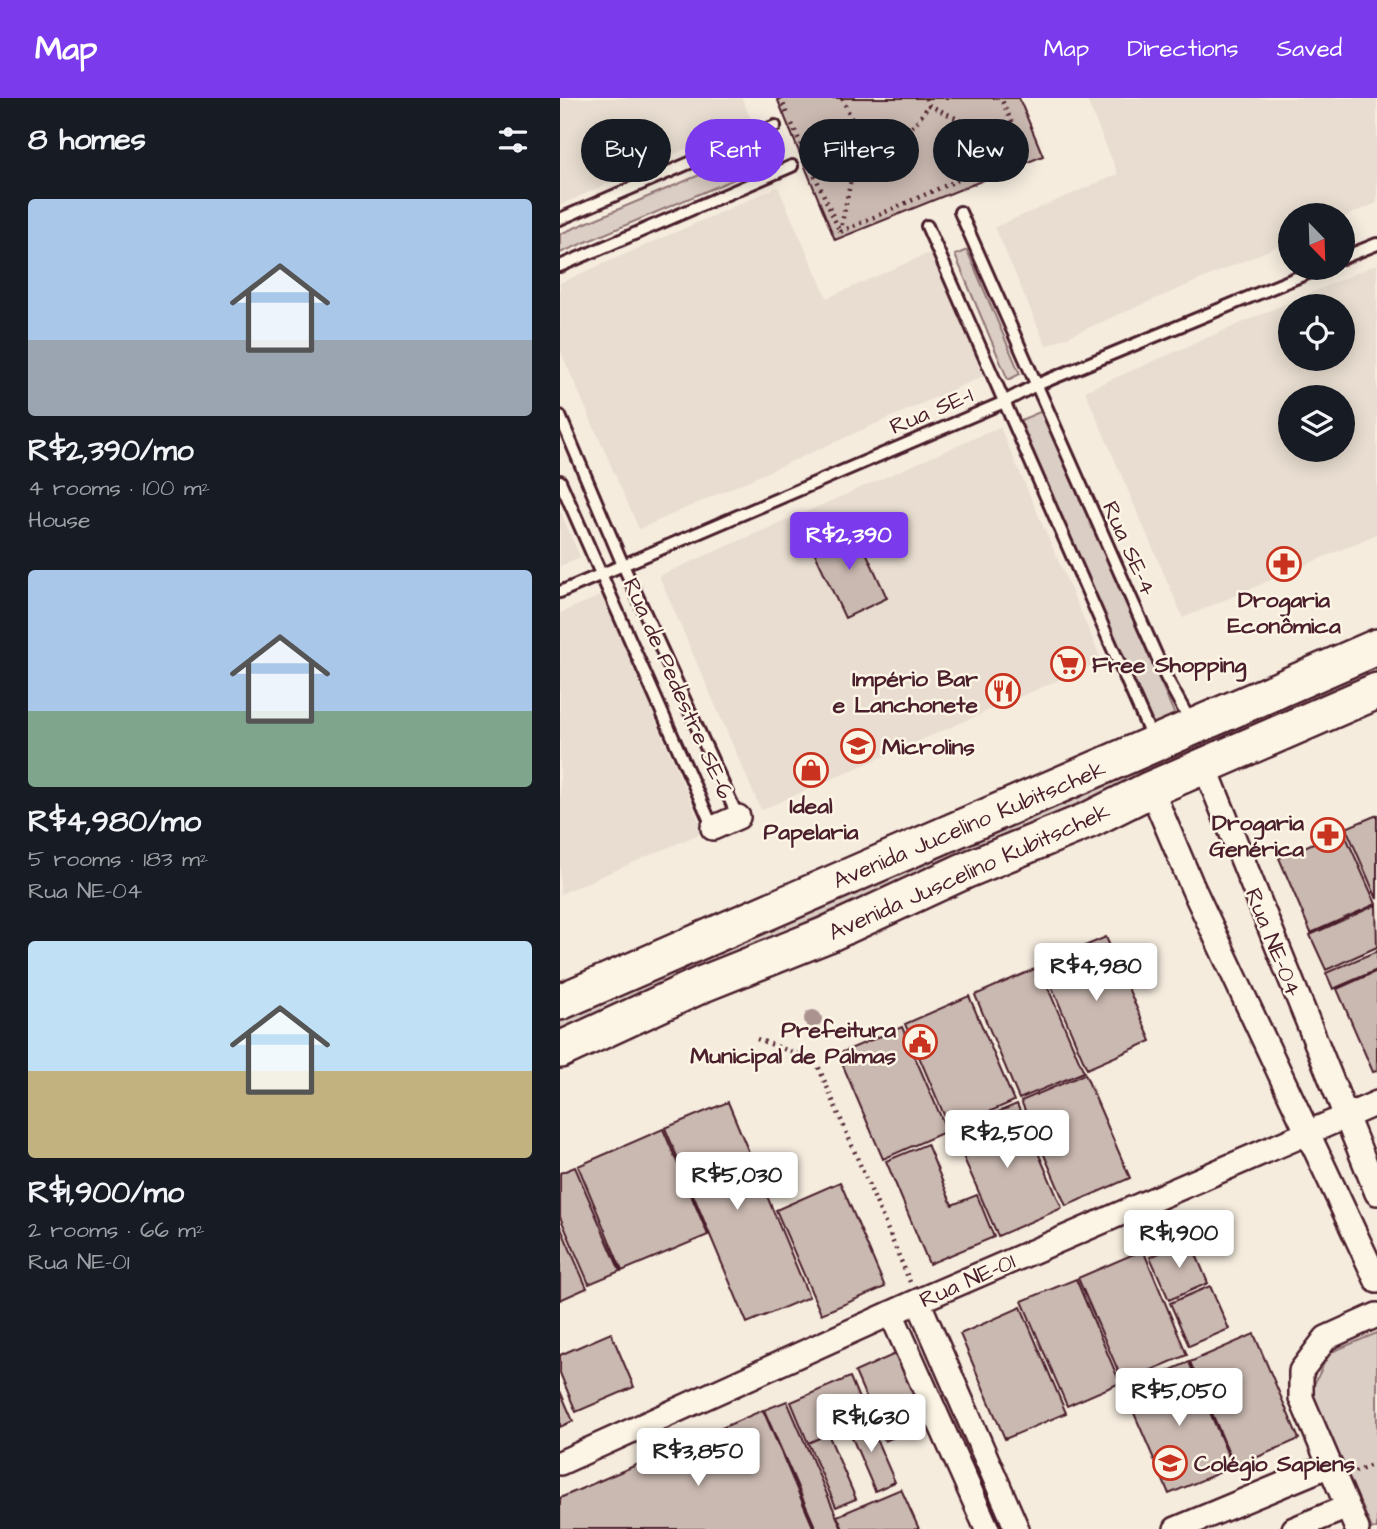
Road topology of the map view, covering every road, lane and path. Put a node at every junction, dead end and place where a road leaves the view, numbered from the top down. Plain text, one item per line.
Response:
1 (781, 98) edge
2 (842, 98) edge
3 (926, 98) edge
4 (1001, 98) edge
5 (929, 104) junction
6 (852, 119) edge
7 (918, 119) edge
8 (959, 119) edge
9 (1010, 119) edge
10 (685, 165) edge
11 (792, 166) dead end
12 (850, 182) edge
13 (954, 182) edge
14 (960, 212) dead end
15 (560, 219) edge
16 (927, 226) dead end
17 (840, 232) junction
18 (1377, 244) edge
19 (1355, 253) edge
20 (560, 266) edge
21 (1291, 280) edge
22 (1034, 386) junction
23 (1002, 403) junction
24 (560, 416) edge
25 (560, 481) edge
26 (623, 565) junction
27 (600, 575) junction
28 (560, 592) edge
29 (1377, 647) edge
30 (1377, 691) edge
31 (1192, 725) junction
32 (1154, 744) junction
33 (1205, 766) junction
34 (1151, 789) junction
35 (738, 817) joint
36 (713, 828) joint
37 (560, 1002) edge
38 (757, 1039) dead end
39 (560, 1050) edge
40 (1377, 1103) edge
41 (1346, 1117) junction
42 (1309, 1132) junction
43 (1377, 1194) edge
44 (1377, 1281) edge
45 (918, 1301) junction
46 (891, 1313) junction
47 (1377, 1315) edge
48 (560, 1463) edge
49 (1330, 1465) junction
50 (1347, 1507) junction
51 (987, 1529) edge
52 (1017, 1529) edge
53 (1175, 1529) edge
54 (1294, 1529) edge
55 (1357, 1529) edge

1 - 17 path
2 - 6 path
3 - 5 path
4 - 9 path
5 - 7 path
5 - 8 path
10 - 15 lane
11 - 20 lane
12 - 17 path
13 - 17 path
14 - 22 lane, Rua SE-4
16 - 23 lane
18 - 19 lane
21 - 22 lane, Rua SE-1
22 - 23 lane, Rua SE-1
22 - 31 lane, Rua SE-4
23 - 26 lane, Rua SE-1
23 - 32 lane
24 - 26 lane, Rua de Pedestre SE-6
25 - 27 lane, Rua de Pedestre SE-6
26 - 27 lane, Rua SE-1
26 - 35 lane, Rua de Pedestre SE-6
27 - 28 lane, Rua SE-1
27 - 36 lane, Rua de Pedestre SE-6
29 - 31 main road, Avenida Jucelino Kubitschek
30 - 33 main road, Avenida Juscelino Kubitschek
31 - 32 main road, Avenida Jucelino Kubitschek
32 - 37 main road, Avenida Jucelino Kubitschek
33 - 34 main road, Avenida Juscelino Kubitschek
33 - 41 street, Rua NE-04
34 - 39 main road, Avenida Juscelino Kubitschek
34 - 42 street, Rua NE-04
35 - 36 street, Rua de Pedestre SE-6
38 - 45 path
40 - 41 street, Rua NE-01
41 - 42 street, Rua NE-01
41 - 43 street, Rua NE-04
42 - 44 street, Rua NE-04
42 - 45 street, Rua NE-01
45 - 46 street, Rua NE-01
45 - 52 street
46 - 48 street, Rua NE-01
46 - 51 street
47 - 49 street
49 - 50 street
49 - 53 street
50 - 54 street
50 - 55 street

